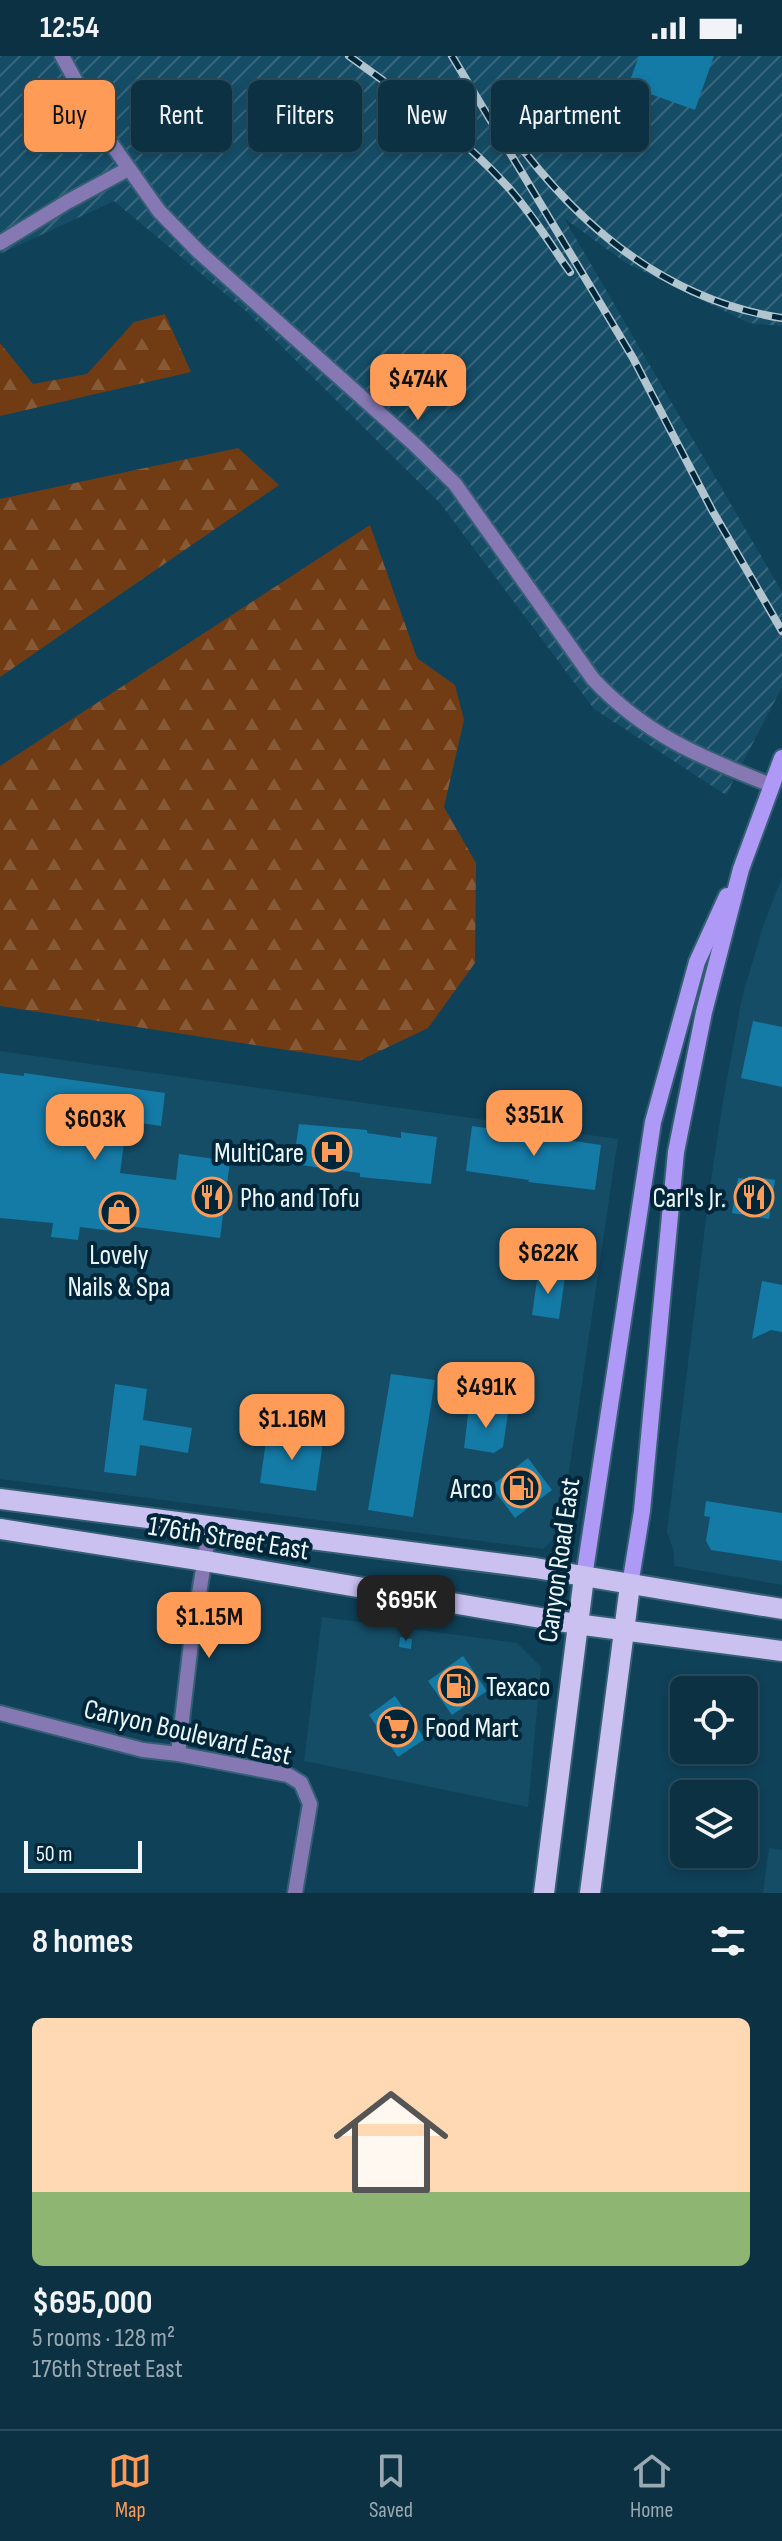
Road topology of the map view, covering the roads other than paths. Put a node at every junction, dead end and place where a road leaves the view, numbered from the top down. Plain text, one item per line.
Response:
1 (62, 56) edge
2 (128, 169) junction
3 (0, 243) edge
4 (782, 758) edge
5 (771, 785) junction
6 (741, 869) junction
7 (0, 1499) edge
8 (210, 1526) junction
9 (0, 1529) edge
10 (205, 1561) junction
11 (584, 1577) junction
12 (630, 1585) junction
13 (782, 1609) edge
14 (576, 1624) junction
15 (623, 1630) junction
16 (782, 1651) edge
17 (0, 1713) edge
18 (178, 1754) junction
19 (295, 1893) edge
20 (544, 1893) edge
21 (590, 1893) edge

1 - 2 street
2 - 3 street
2 - 5 street
4 - 5 main road, Canyon Road East
5 - 6 main road, Canyon Road East
6 - 11 main road, Canyon Road East
6 - 12 main road, Canyon Road East
7 - 8 main road, 176th Street East
8 - 10 street
8 - 11 main road, 176th Street East
9 - 10 main road, 176th Street East
10 - 14 main road, 176th Street East
10 - 18 street
11 - 12 main road, 176th Street East
11 - 14 main road, Canyon Road East
12 - 13 main road, 176th Street East
12 - 15 main road, Canyon Road East
14 - 15 main road, 176th Street East
14 - 20 main road, Canyon Road East
15 - 16 main road, 176th Street East
15 - 21 main road, Canyon Road East
17 - 18 street, Canyon Boulevard East
18 - 19 street, Canyon Boulevard East

